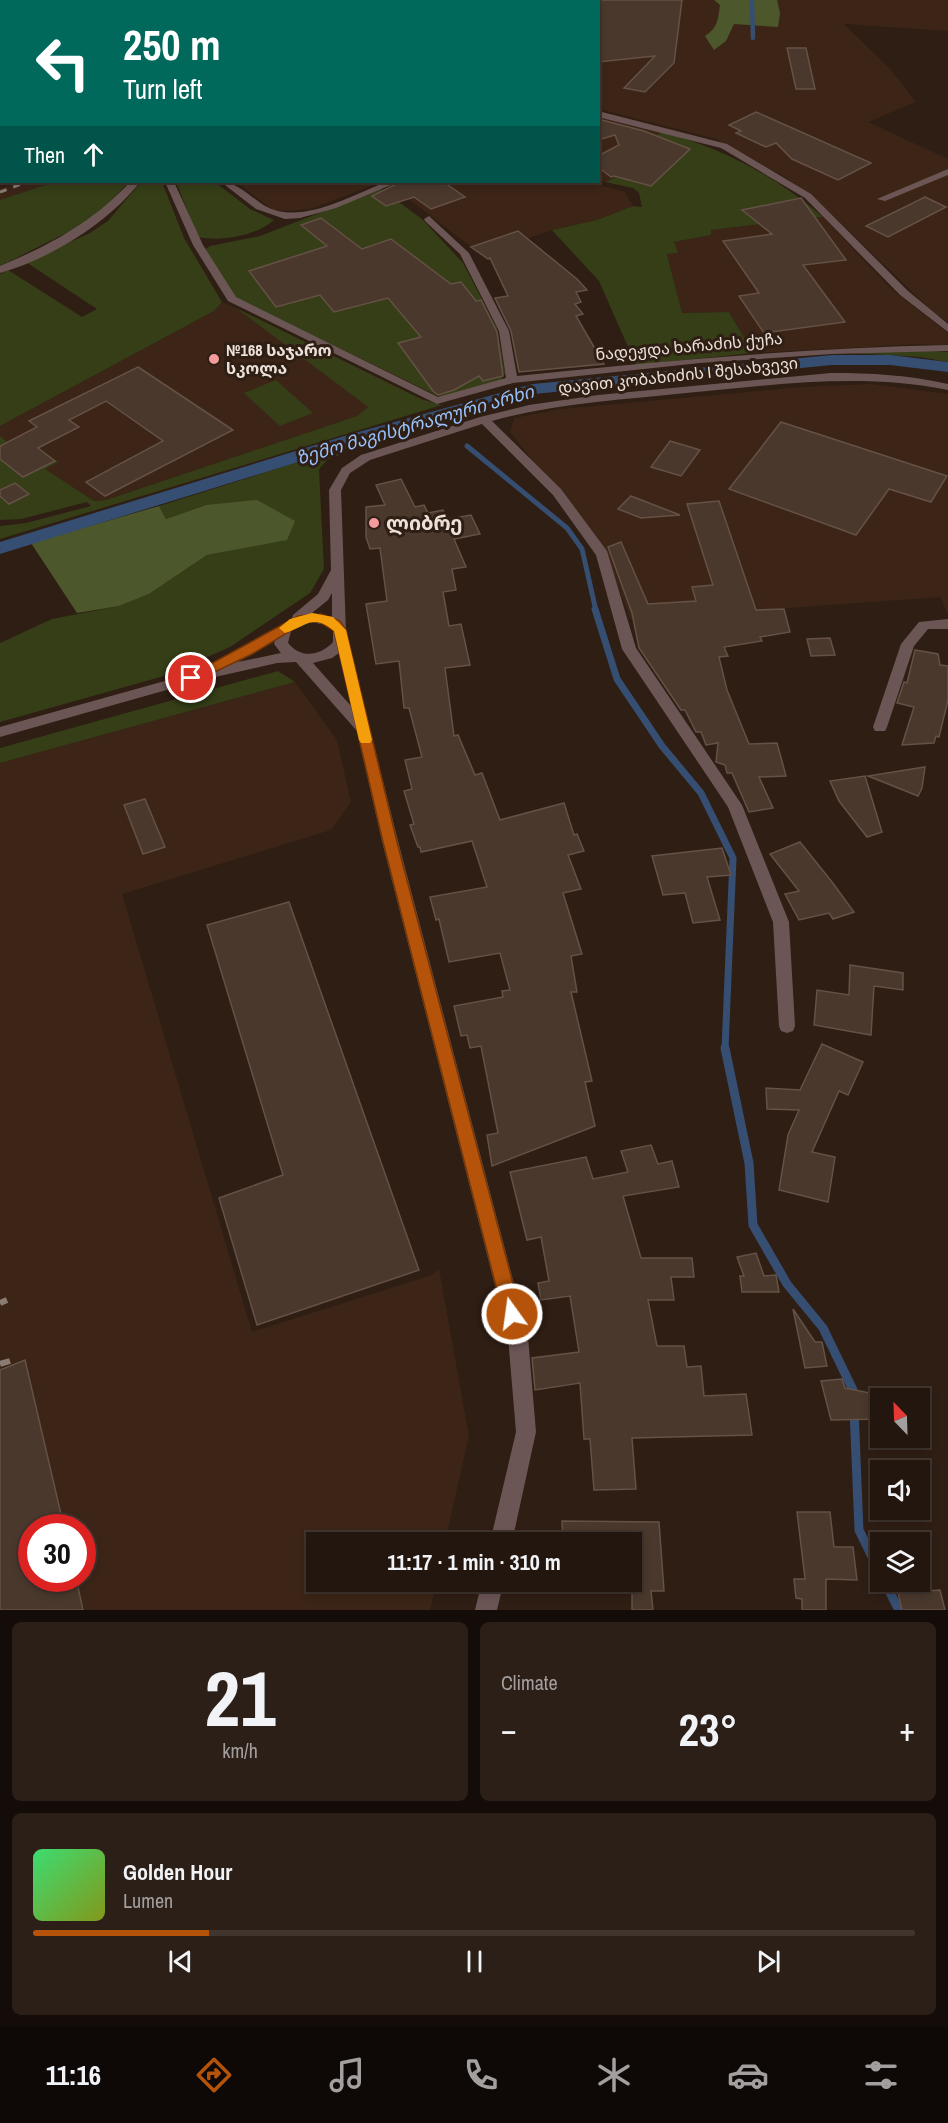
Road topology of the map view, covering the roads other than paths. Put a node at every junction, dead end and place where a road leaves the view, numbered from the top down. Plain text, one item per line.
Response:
1 (600, 115) edge
2 (948, 172) edge
3 (134, 183) edge
4 (169, 183) edge
5 (226, 183) edge
6 (390, 183) edge
7 (882, 199) dead end
8 (429, 219) dead end
9 (0, 270) edge
10 (948, 328) edge
11 (948, 348) edge
12 (512, 380) junction
13 (948, 387) edge
14 (484, 419) junction
15 (336, 570) junction
16 (948, 624) edge
17 (290, 625) junction
18 (341, 633) junction
19 (298, 657) junction
20 (202, 675) junction
21 (362, 727) junction
22 (880, 727) dead end
23 (0, 732) edge
24 (787, 1026) dead end
25 (503, 1532) edge
26 (490, 1592) edge
27 (486, 1610) edge

1 - 10 street
2 - 7 street
3 - 9 street
4 - 12 street, ნადეჟდა ხარაძის ქუჩა
5 - 6 street
8 - 12 street
11 - 12 street, ნადეჟდა ხარაძის ქუჩა
13 - 14 street, დავით კობახიძის I შესახვევი
14 - 15 street, დავით კობახიძის I შესახვევი
14 - 24 street
15 - 17 street, დავით კობახიძის I შესახვევი
15 - 18 street, დავით კობახიძის I შესახვევი
16 - 22 street
17 - 18 street
17 - 19 street
17 - 20 street, დავით კობახიძის I შესახვევი
18 - 19 street
18 - 21 street, დავით კობახიძის I შესახვევი
19 - 20 street
19 - 21 street
20 - 23 street
21 - 25 street, დავით კობახიძის I შესახვევი
26 - 27 street

